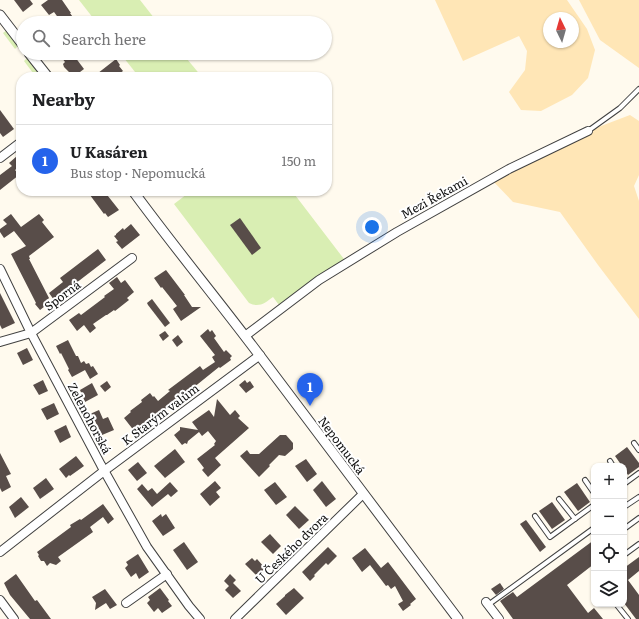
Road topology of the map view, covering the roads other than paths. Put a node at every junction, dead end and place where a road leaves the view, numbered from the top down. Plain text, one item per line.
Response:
1 (0, 15) edge
2 (16, 36) edge
3 (35, 60) edge
4 (44, 72) edge
5 (639, 89) edge
6 (588, 131) joint
7 (16, 146) edge
8 (0, 158) edge
9 (137, 196) edge
10 (132, 258) dead end
11 (0, 269) edge
12 (32, 333) junction
13 (245, 336) junction
14 (0, 342) edge
15 (260, 355) junction
16 (634, 443) dead end
17 (639, 450) edge
18 (104, 471) junction
19 (639, 473) edge
20 (585, 480) dead end
21 (627, 480) edge
22 (591, 489) edge
23 (363, 494) junction
24 (639, 497) edge
25 (559, 499) dead end
26 (627, 506) edge
27 (591, 507) edge
28 (534, 516) dead end
29 (639, 518) edge
30 (575, 519) junction
31 (627, 527) edge
32 (591, 530) edge
33 (639, 544) edge
34 (0, 552) edge
35 (627, 553) edge
36 (167, 574) junction
37 (0, 600) edge
38 (126, 603) dead end
39 (487, 604) joint
40 (618, 607) edge
41 (14, 619) edge
42 (200, 619) edge
43 (235, 619) edge
44 (458, 619) edge
45 (499, 619) edge
46 (628, 619) edge

1 - 2 street
3 - 4 street
5 - 6 lane, Mezi Řekami
6 - 13 street, Mezi Řekami
7 - 8 street
9 - 13 street, Nepomucká
10 - 12 street, Sporná
11 - 12 street, Zelenohorská
12 - 14 street, Sporná
12 - 18 street, Zelenohorská
13 - 15 street, Nepomucká
15 - 18 street, K Starým valům
15 - 23 street, Nepomucká
16 - 17 lane
18 - 34 street, K Starým valům
18 - 36 street, Zelenohorská
19 - 21 lane
20 - 22 lane
23 - 43 street, U Českého dvora
23 - 44 street, Nepomucká
24 - 26 lane
25 - 30 lane
27 - 30 lane
28 - 30 lane
29 - 31 lane
32 - 39 lane
33 - 35 lane
36 - 38 street
36 - 42 street, Zelenohorská
37 - 41 street
39 - 45 street
40 - 46 lane

